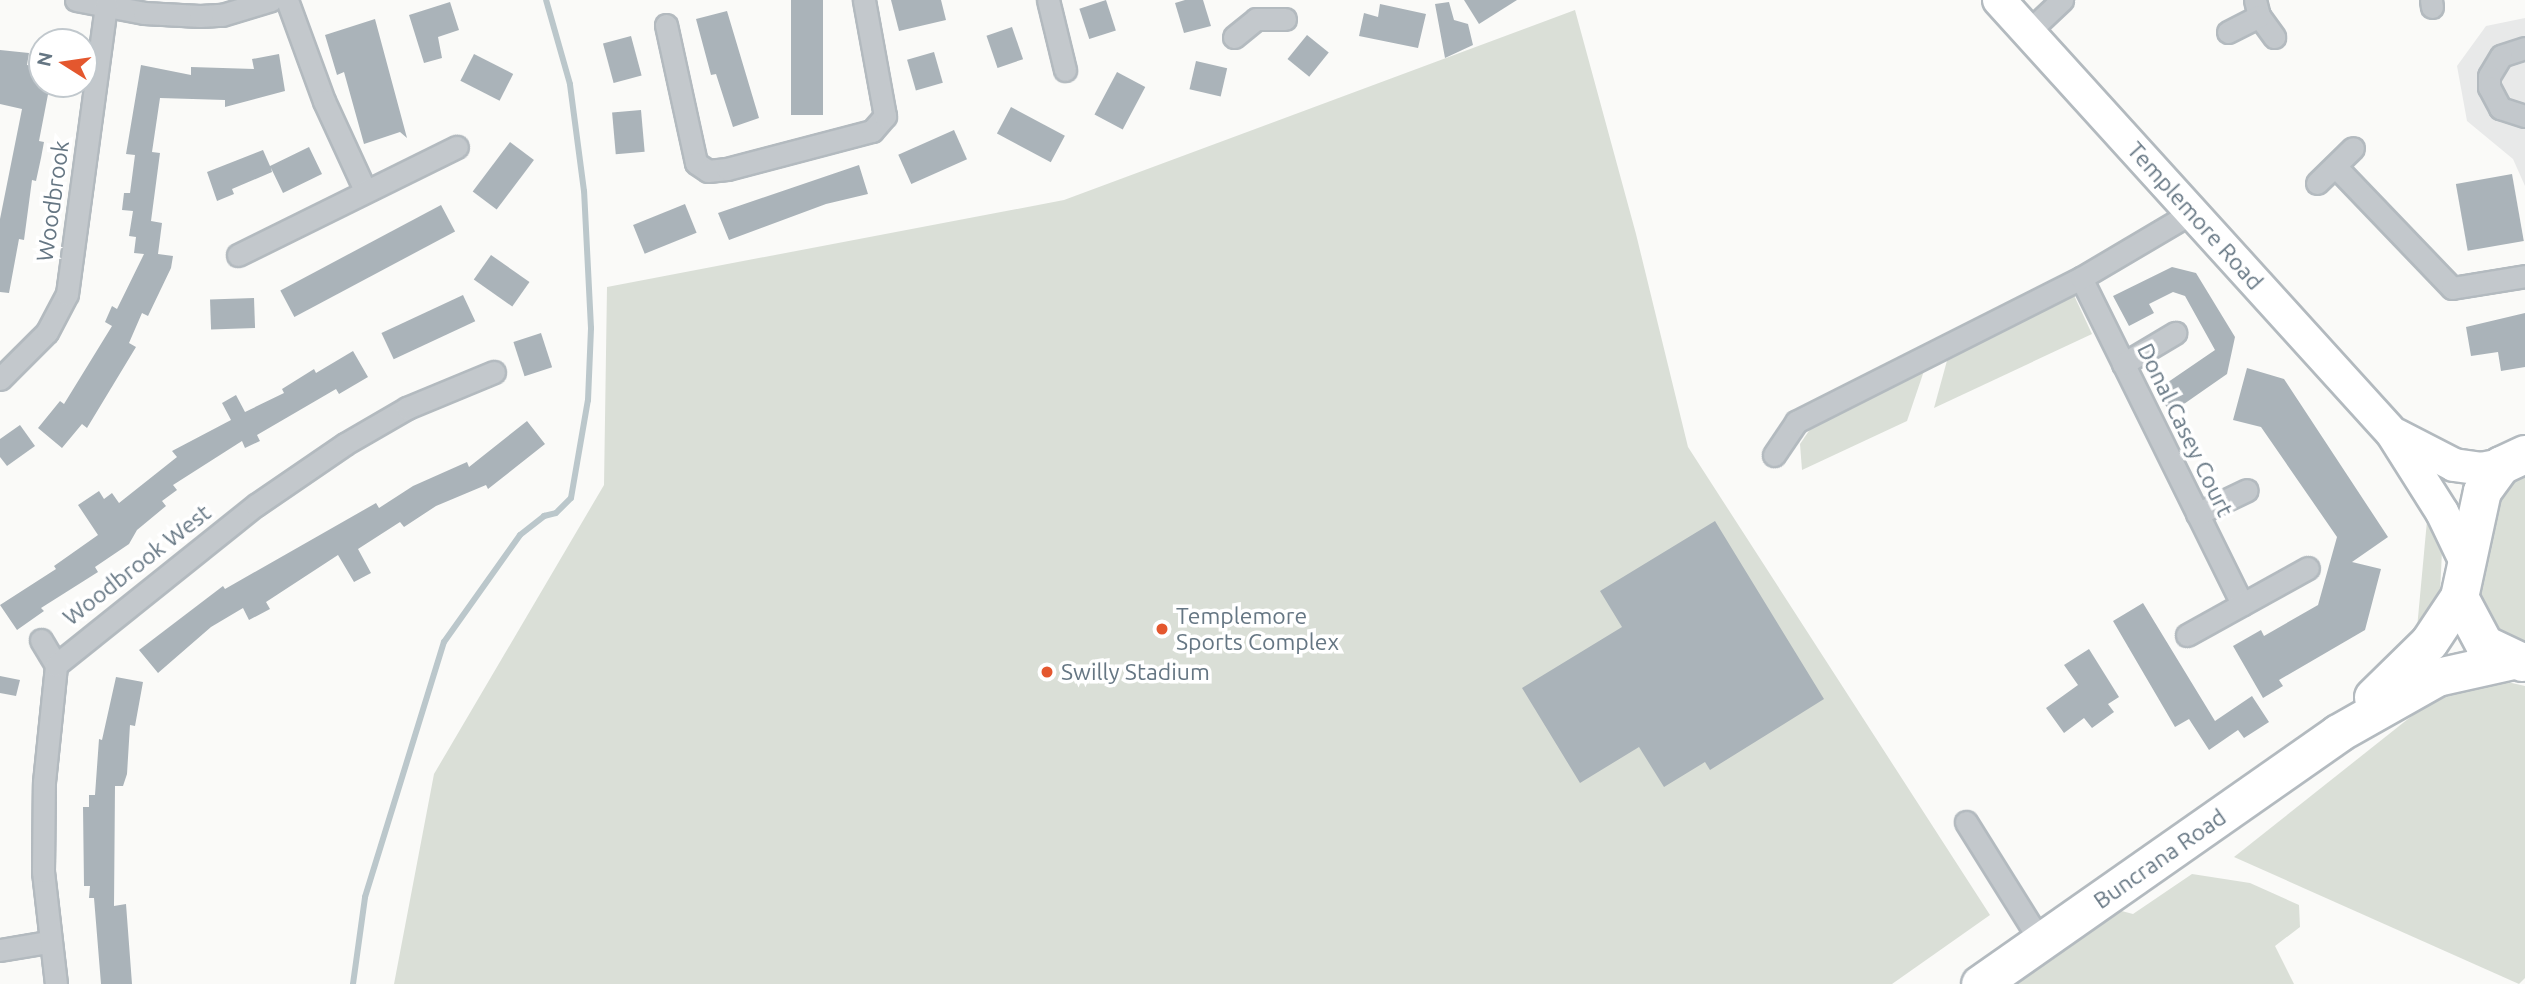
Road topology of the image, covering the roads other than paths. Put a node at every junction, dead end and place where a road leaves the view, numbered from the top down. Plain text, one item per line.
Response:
1 (76, 0) edge
2 (271, 0) edge
3 (287, 0) edge
4 (863, 0) edge
5 (1048, 0) edge
6 (1998, 0) edge
7 (2062, 0) edge
8 (106, 6) junction
9 (222, 8) edge
10 (2257, 8) edge
11 (1252, 9) edge
12 (1285, 19) dead end
13 (666, 26) dead end
14 (2028, 32) junction
15 (2228, 32) dead end
16 (1234, 37) dead end
17 (2274, 37) dead end
18 (2525, 48) edge
19 (1065, 70) dead end
20 (2525, 116) edge
21 (457, 147) dead end
22 (2353, 148) dead end
23 (2335, 166) junction
24 (2317, 183) dead end
25 (365, 190) junction
26 (2192, 213) junction
27 (238, 255) dead end
28 (2525, 276) edge
29 (2081, 278) junction
30 (2175, 332) dead end
31 (2123, 365) junction
32 (494, 372) dead end
33 (0, 379) edge
34 (2392, 433) junction
35 (1774, 455) dead end
36 (2515, 455) edge
37 (2247, 490) dead end
38 (2197, 514) junction
39 (2465, 560) junction
40 (2308, 568) dead end
41 (2459, 597) junction
42 (2242, 604) junction
43 (2187, 635) dead end
44 (41, 640) dead end
45 (2521, 662) edge
46 (56, 665) junction
47 (2338, 733) junction
48 (1966, 822) dead end
49 (48, 942) junction
50 (2041, 942) junction
51 (0, 950) edge
52 (56, 984) edge
53 (1980, 984) edge

1 - 8 street
2 - 9 street
3 - 25 street
4 - 13 street
5 - 19 street
6 - 14 main road, Templemore Road
7 - 14 street
8 - 9 street
8 - 33 street, Woodbrook
10 - 15 street
10 - 17 street
11 - 12 street
11 - 16 street
14 - 26 main road, Templemore Road
18 - 20 street
21 - 25 street
22 - 23 street
23 - 24 street
23 - 28 street
25 - 27 street
26 - 29 street
26 - 34 main road, Templemore Road
29 - 31 street, Donal Casey Court
29 - 35 street
30 - 31 street
31 - 38 street, Donal Casey Court
32 - 46 street, Woodbrook West
34 - 36 main road, Templemore Road
34 - 39 main road, Templemore Road
36 - 39 highway
37 - 38 street
38 - 42 street, Donal Casey Court
39 - 41 highway
40 - 42 street
41 - 45 highway
41 - 47 highway, Buncrana Road
42 - 43 street
44 - 46 street
45 - 47 highway, Buncrana Road
46 - 49 street
47 - 50 highway, Buncrana Road
48 - 50 street
49 - 51 street
49 - 52 street
50 - 53 highway, Buncrana Road

